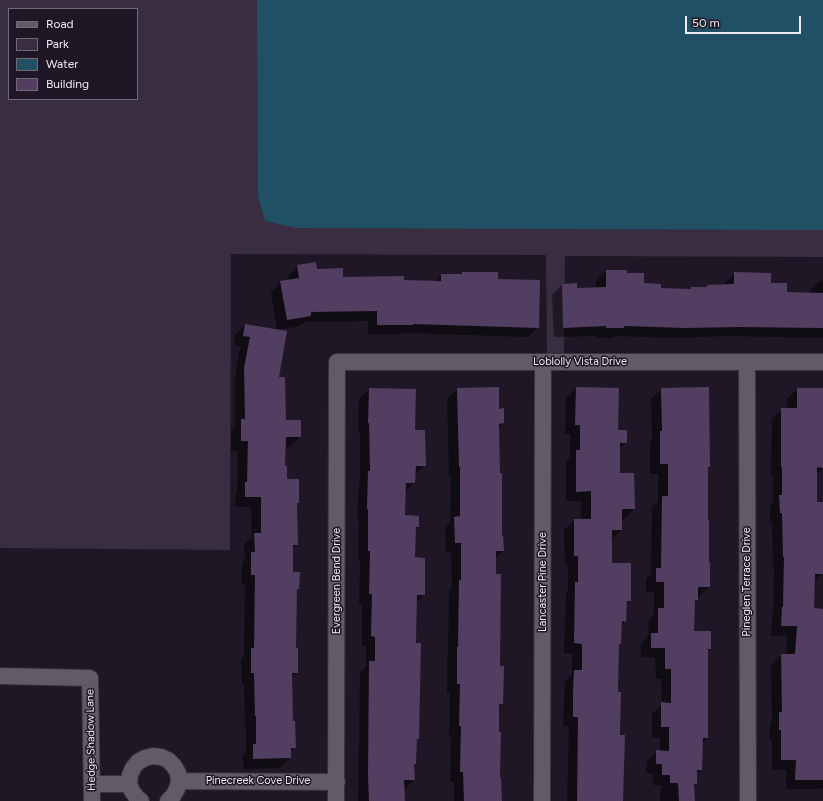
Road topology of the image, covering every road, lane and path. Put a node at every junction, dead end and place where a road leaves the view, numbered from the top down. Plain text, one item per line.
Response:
1 (338, 362) joint
2 (543, 362) junction
3 (746, 362) junction
4 (823, 362) edge
5 (0, 676) edge
6 (179, 781) junction
7 (337, 782) junction
8 (92, 784) junction
9 (130, 784) junction
10 (92, 801) edge
11 (141, 801) edge
12 (168, 801) edge
13 (336, 801) edge
14 (542, 801) edge
15 (748, 801) edge

1 - 2 street, Loblolly Vista Drive
1 - 7 street, Evergreen Bend Drive
2 - 3 street, Loblolly Vista Drive
2 - 14 street, Lancaster Pine Drive
3 - 4 street, Loblolly Vista Drive
3 - 15 street, Pineglen Terrace Drive
5 - 8 street, Hedge Shadow Lane
6 - 7 street, Pinecreek Cove Drive
6 - 9 street
6 - 12 street
7 - 13 street, Evergreen Bend Drive
8 - 9 street
8 - 10 street, Hedge Shadow Lane
9 - 11 street

